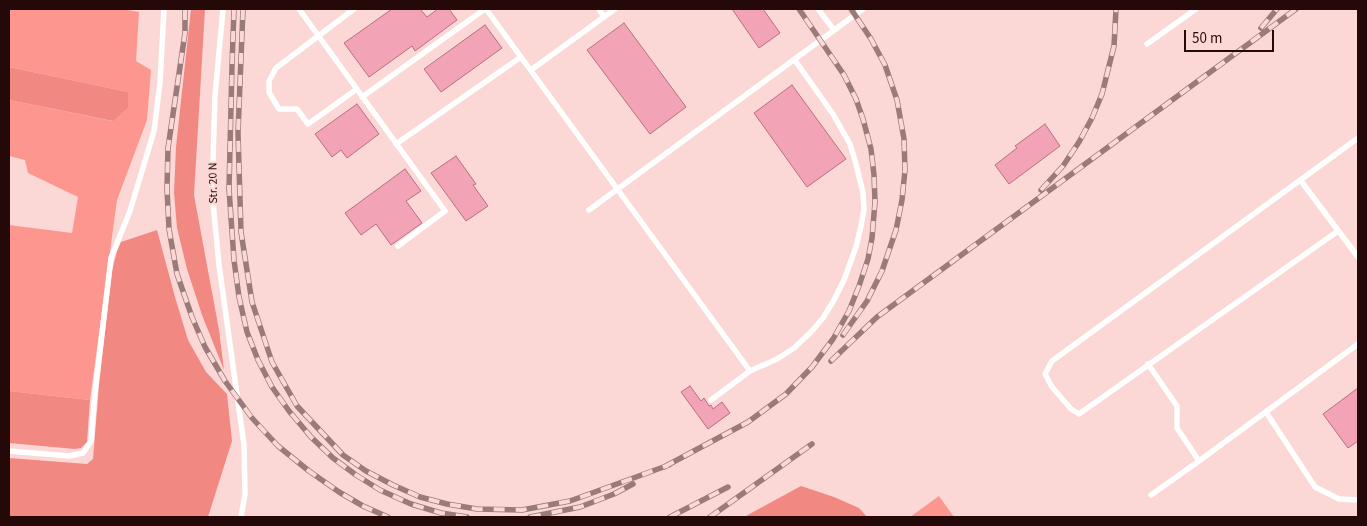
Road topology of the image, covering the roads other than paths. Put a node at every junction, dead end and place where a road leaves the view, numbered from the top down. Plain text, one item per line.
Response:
1 (164, 9) edge
2 (223, 9) edge
3 (299, 9) edge
4 (354, 9) edge
5 (485, 9) edge
6 (598, 9) edge
7 (615, 9) edge
8 (818, 9) edge
9 (862, 9) edge
10 (1196, 9) edge
11 (604, 17) junction
12 (834, 30) junction
13 (318, 35) junction
14 (1147, 44) dead end
15 (521, 56) junction
16 (794, 59) junction
17 (531, 70) junction
18 (357, 89) junction
19 (362, 97) junction
20 (1358, 138) edge
21 (396, 144) junction
22 (1301, 181) junction
23 (617, 189) junction
24 (589, 210) dead end
25 (1338, 231) junction
26 (398, 246) dead end
27 (1358, 257) edge
28 (1358, 344) edge
29 (1148, 364) junction
30 (750, 371) junction
31 (711, 400) dead end
32 (1266, 412) junction
33 (9, 451) edge
34 (1199, 462) junction
35 (1151, 495) dead end
36 (1358, 500) edge
37 (241, 517) edge

1 - 33 lane
2 - 37 lane, Str. 20 N
3 - 13 lane
4 - 13 lane
5 - 15 lane
5 - 19 lane
6 - 11 lane
7 - 11 lane
8 - 12 lane
9 - 12 lane
10 - 14 lane
11 - 17 lane
12 - 16 lane
13 - 18 lane
13 - 18 lane
15 - 17 lane
15 - 21 lane
16 - 23 lane
16 - 30 lane
17 - 23 lane
18 - 19 lane
19 - 21 lane
20 - 22 lane
21 - 26 lane
22 - 25 lane
22 - 29 lane
23 - 24 lane
23 - 30 lane
25 - 27 lane
25 - 29 lane
28 - 32 lane
29 - 34 lane
30 - 31 lane
32 - 34 lane
32 - 36 lane
34 - 35 lane

